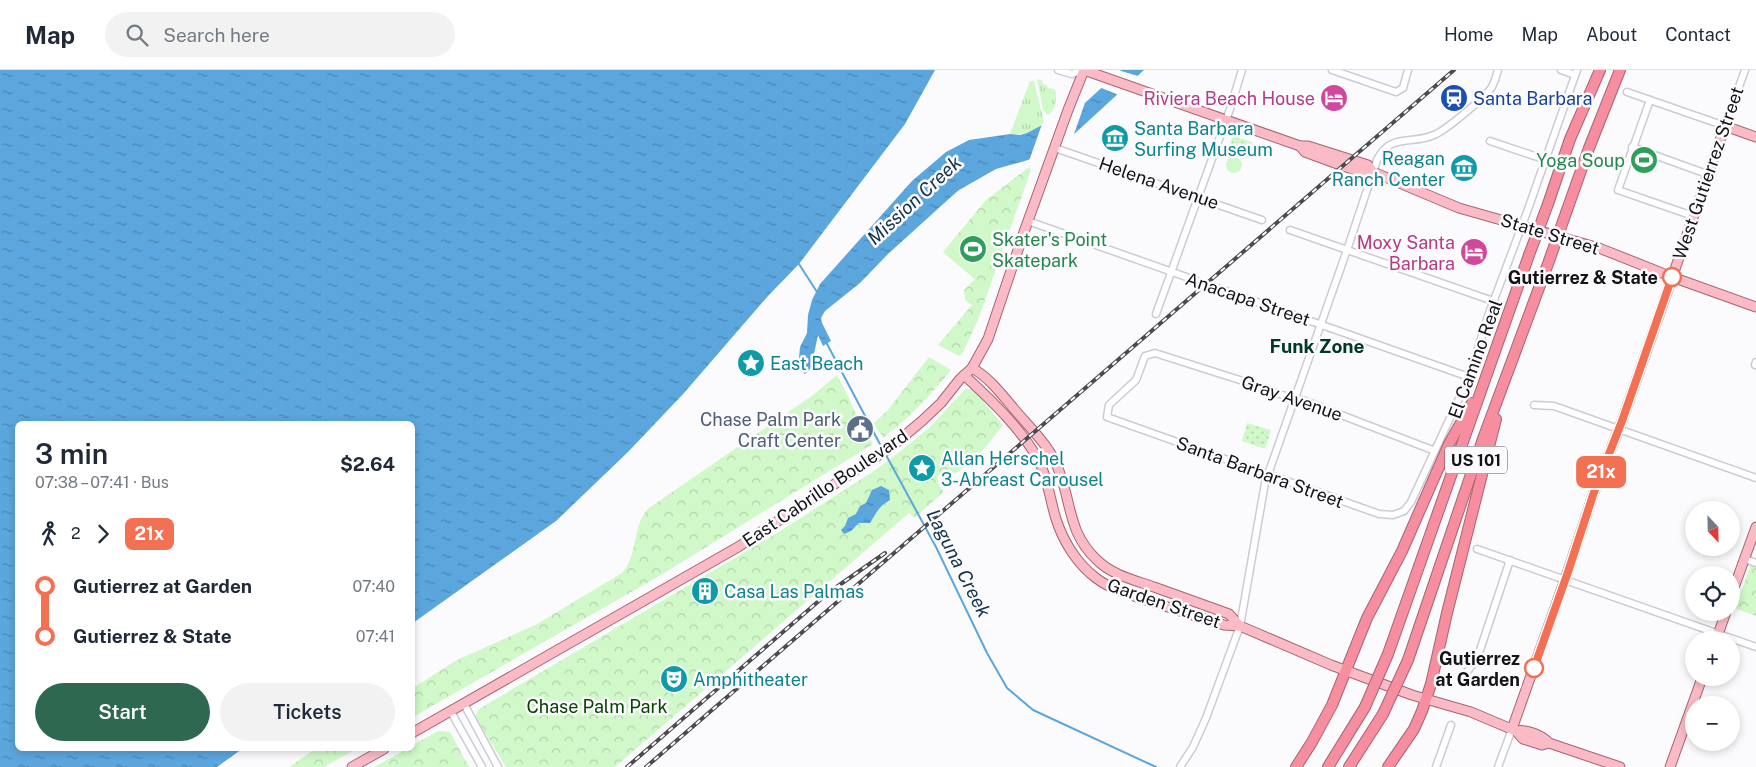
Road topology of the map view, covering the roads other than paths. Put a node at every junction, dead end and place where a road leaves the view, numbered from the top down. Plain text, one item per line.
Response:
1 (1058, 70) edge
2 (1084, 70) edge
3 (1242, 70) edge
4 (1332, 70) edge
5 (1408, 70) edge
6 (1498, 70) edge
7 (1562, 70) edge
8 (1600, 70) edge
9 (1620, 70) edge
10 (1744, 70) edge
11 (1576, 72) edge
12 (1627, 92) dead end
13 (1650, 100) junction
14 (1226, 120) junction
15 (1725, 126) junction
16 (1756, 137) edge
17 (1490, 141) dead end
18 (1056, 147) junction
19 (1632, 148) junction
20 (1546, 160) junction
21 (1374, 172) junction
22 (1707, 174) junction
23 (1198, 197) junction
24 (1693, 216) junction
25 (1262, 220) dead end
26 (1028, 221) junction
27 (1290, 230) dead end
28 (1347, 250) junction
29 (1171, 271) junction
30 (1672, 277) junction
31 (1493, 301) junction
32 (1756, 307) edge
33 (1156, 314) dead end
34 (1321, 324) junction
35 (1510, 364) junction
36 (972, 368) junction
37 (964, 375) junction
38 (1469, 377) junction
39 (1478, 395) junction
40 (1294, 398) junction
41 (1534, 405) dead end
42 (1107, 417) joint
43 (1619, 429) junction
44 (1435, 451) junction
45 (1268, 475) junction
46 (1756, 478) edge
47 (1756, 527) edge
48 (1477, 549) dead end
49 (1744, 559) junction
50 (1510, 560) junction
51 (1756, 563) edge
52 (1740, 570) edge
53 (1566, 579) junction
54 (1240, 626) junction
55 (1701, 631) edge
56 (1740, 643) edge
57 (1756, 647) edge
58 (1345, 670) junction
59 (1462, 678) dead end
60 (1699, 686) edge
61 (1426, 699) junction
62 (464, 704) junction
63 (451, 712) junction
64 (1451, 725) dead end
65 (1514, 730) junction
66 (415, 731) edge
67 (380, 751) edge
68 (352, 767) edge
69 (482, 767) edge
70 (498, 767) edge
71 (1180, 767) edge
72 (1296, 767) edge
73 (1328, 767) edge
74 (1349, 767) edge
75 (1388, 767) edge
76 (1436, 767) edge
77 (1498, 767) edge
78 (1620, 767) edge
79 (1670, 767) edge

1 - 2 street
2 - 14 main road, State Street
2 - 18 main road, East Cabrillo Boulevard
3 - 14 street
4 - 5 street
6 - 21 street
7 - 11 street
8 - 39 highway, El Camino Real / US 101, bridge
9 - 35 highway, El Camino Real / US 101, bridge
10 - 15 street, West Gutierrez Street
11 - 20 street
12 - 13 street
13 - 15 street
13 - 19 street
14 - 21 main road, State Street
14 - 23 street
15 - 16 main road
15 - 22 main road, West Gutierrez Street
17 - 20 street
18 - 23 street, Helena Avenue
18 - 26 main road, East Cabrillo Boulevard
19 - 22 street
19 - 24 street
20 - 31 street, bridge
21 - 28 street
21 - 30 main road, State Street
22 - 24 main road, West Gutierrez Street
23 - 25 street, Helena Avenue
23 - 29 street
24 - 30 main road, West Gutierrez Street
26 - 29 street, Anacapa Street
26 - 36 main road, East Cabrillo Boulevard
27 - 28 street
28 - 31 street
28 - 34 street
29 - 33 street
29 - 34 street, Anacapa Street
30 - 32 main road, State Street
30 - 43 main road, West Gutierrez Street
31 - 38 street
34 - 38 street, Anacapa Street
34 - 40 street
35 - 61 highway
35 - 74 highway, El Camino Real / US 101, bridge
36 - 37 main road, East Cabrillo Boulevard
36 - 54 main road, Garden Street
37 - 54 main road, Garden Street
37 - 62 main road, East Cabrillo Boulevard
38 - 44 street
39 - 58 highway
39 - 73 highway, El Camino Real / US 101, bridge
40 - 42 street, Gray Avenue
40 - 44 street, Gray Avenue
40 - 45 street
41 - 43 street
42 - 45 street, Santa Barbara Street
43 - 46 street
43 - 53 main road, West Gutierrez Street
44 - 45 street, Santa Barbara Street
45 - 54 street
47 - 49 main road
48 - 50 street
49 - 51 street
49 - 52 main road
50 - 53 street
50 - 59 street
53 - 55 street
53 - 65 main road, West Gutierrez Street
54 - 58 main road, Garden Street
54 - 71 street
56 - 57 street
58 - 61 main road, Garden Street
58 - 72 highway
60 - 79 main road
61 - 65 main road, Garden Street
61 - 75 highway
62 - 63 main road, East Cabrillo Boulevard
62 - 70 street
63 - 66 main road, East Cabrillo Boulevard
63 - 69 street
64 - 76 street
65 - 77 street
65 - 78 main road, Garden Street
67 - 68 main road

